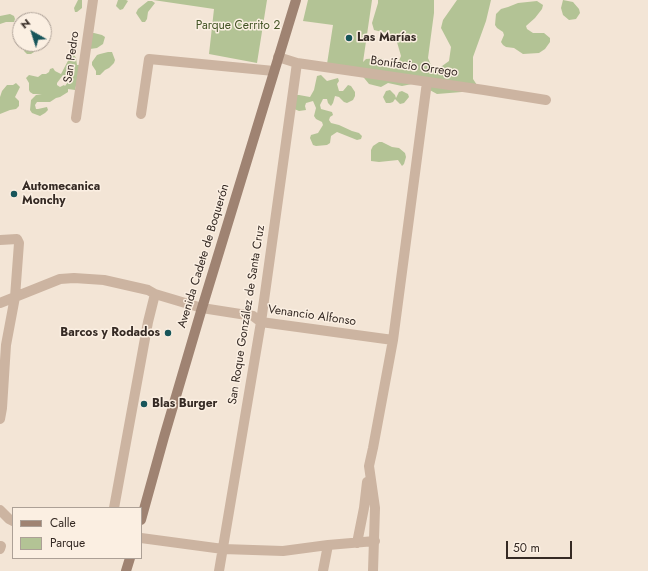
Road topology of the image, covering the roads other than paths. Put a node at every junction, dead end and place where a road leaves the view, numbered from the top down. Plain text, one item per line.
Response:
1 (93, 0) edge
2 (296, 0) edge
3 (278, 57) junction
4 (297, 63) junction
5 (274, 71) junction
6 (427, 82) junction
7 (546, 100) dead end
8 (141, 114) dead end
9 (76, 118) dead end
10 (0, 240) edge
11 (155, 294) junction
12 (15, 297) junction
13 (0, 303) edge
14 (202, 308) junction
15 (261, 322) junction
16 (393, 340) junction
17 (3, 346) edge
18 (1, 409) edge
19 (0, 419) edge
20 (369, 469) junction
21 (114, 507) edge
22 (0, 510) edge
23 (142, 516) edge
24 (12, 520) edge
25 (142, 538) edge
26 (375, 541) junction
27 (357, 543) junction
28 (328, 545) junction
29 (223, 549) junction
30 (130, 559) edge
31 (126, 571) edge
32 (219, 571) edge
33 (323, 571) edge
34 (373, 571) edge

1 - 9 street, San Pedro
2 - 3 main road, Avenida Cadete de Boquerón
3 - 4 street, Bonifacio Orrego
3 - 5 main road, Avenida Cadete de Boquerón
4 - 6 street, Bonifacio Orrego
4 - 15 street, San Roque González de Santa Cruz
5 - 8 street
5 - 14 main road, Avenida Cadete de Boquerón
6 - 7 street, Bonifacio Orrego
6 - 16 street
10 - 12 street
11 - 12 street, Venancio Alfonso
11 - 14 street, Venancio Alfonso
11 - 21 street
12 - 13 street, Venancio Alfonso
12 - 17 street
14 - 15 street, Venancio Alfonso
14 - 23 main road, Avenida Cadete de Boquerón
15 - 16 street, Venancio Alfonso
15 - 29 street, San Roque González de Santa Cruz
16 - 20 street
17 - 18 street
18 - 19 street
20 - 26 street
20 - 27 street
22 - 24 street
25 - 29 street
26 - 27 street
26 - 34 street
27 - 28 street
28 - 29 street
28 - 33 street
29 - 32 street, San Roque González de Santa Cruz
30 - 31 main road

